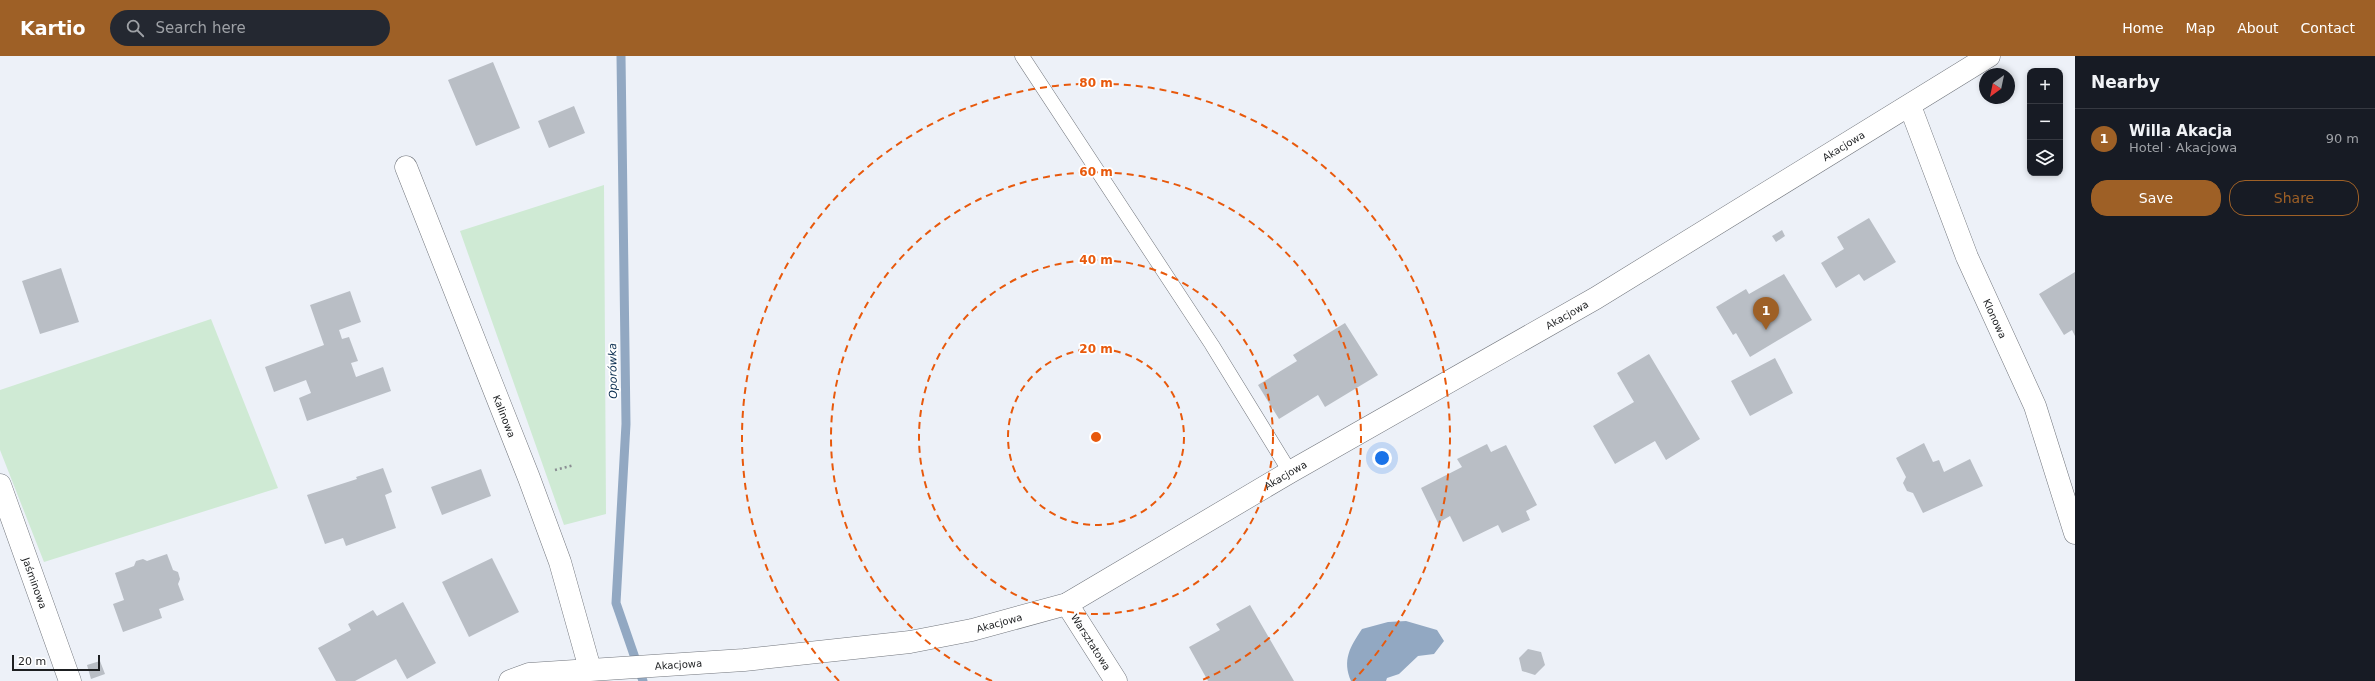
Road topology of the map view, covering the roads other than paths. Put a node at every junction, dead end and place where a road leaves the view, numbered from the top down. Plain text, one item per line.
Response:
1 (1022, 56) edge
2 (1989, 56) edge
3 (1910, 106) junction
4 (406, 167) dead end
5 (1290, 472) junction
6 (0, 485) edge
7 (2075, 533) edge
8 (1067, 604) junction
9 (590, 669) junction
10 (70, 681) edge
11 (510, 681) edge
12 (1116, 681) edge

1 - 5 lane
2 - 3 street, Akacjowa
3 - 5 street, Akacjowa
3 - 7 street, Klonowa
4 - 9 street, Kalinowa
5 - 8 street, Akacjowa
6 - 10 street, Jaśminowa
8 - 9 street, Akacjowa
8 - 12 street, Warsztatowa
9 - 11 street, Akacjowa

